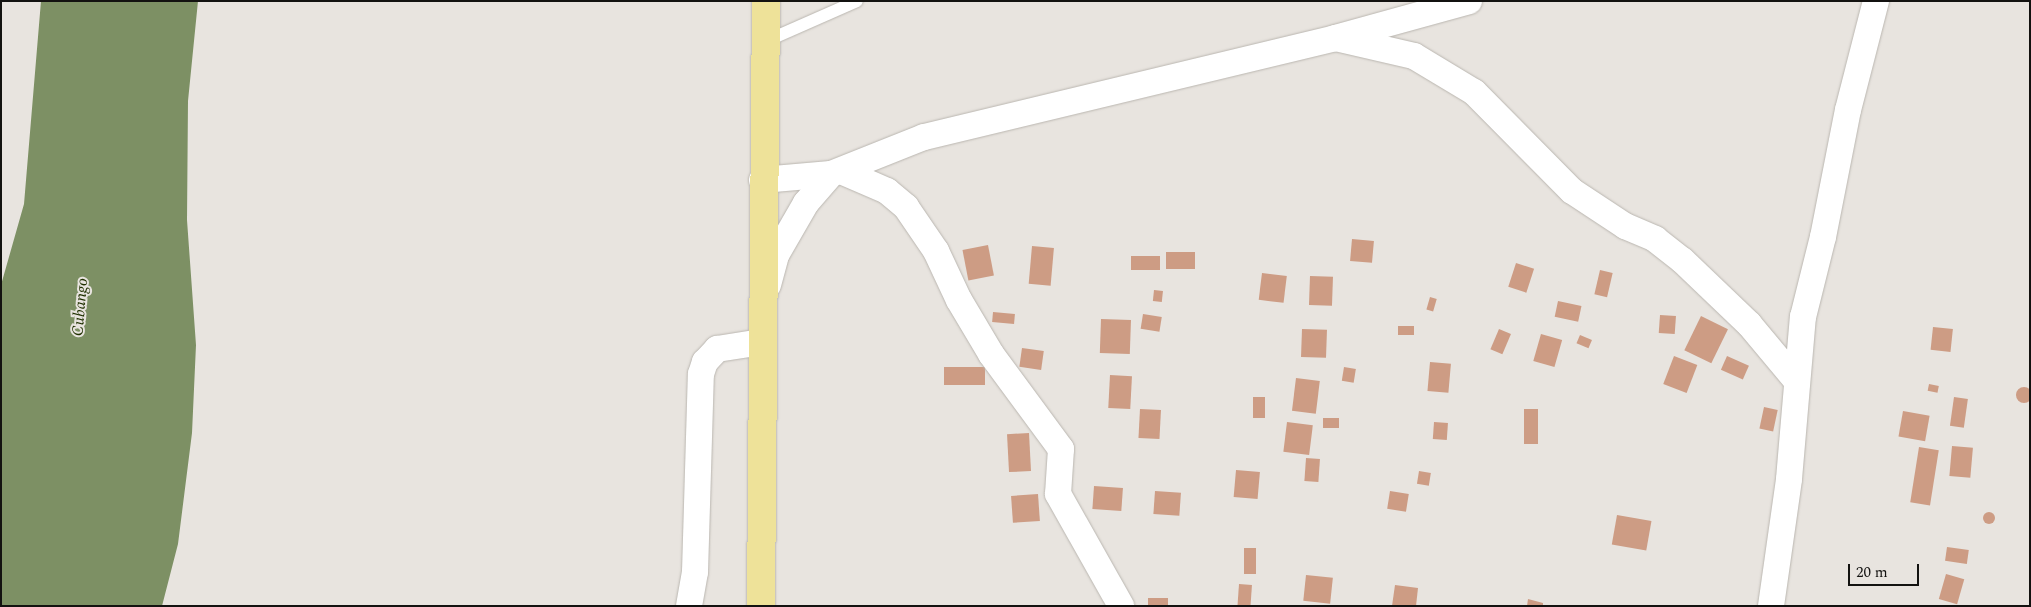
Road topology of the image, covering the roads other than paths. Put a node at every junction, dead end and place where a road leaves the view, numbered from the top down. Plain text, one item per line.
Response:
1 (766, 1) edge
2 (857, 1) edge
3 (1469, 1) edge
4 (1876, 1) edge
5 (1335, 38) junction
6 (766, 41) junction
7 (836, 172) junction
8 (762, 180) junction
9 (762, 309) junction
10 (762, 342) junction
11 (1795, 379) junction
12 (692, 601) edge
13 (761, 606) edge
14 (1121, 606) edge
15 (1771, 606) edge

1 - 6 main road
2 - 6 lane
3 - 5 street
4 - 11 street
5 - 7 street
5 - 11 street
6 - 8 main road
7 - 8 street
7 - 9 street
7 - 14 street
8 - 9 main road
9 - 10 main road
10 - 12 street
10 - 13 main road
11 - 15 street

